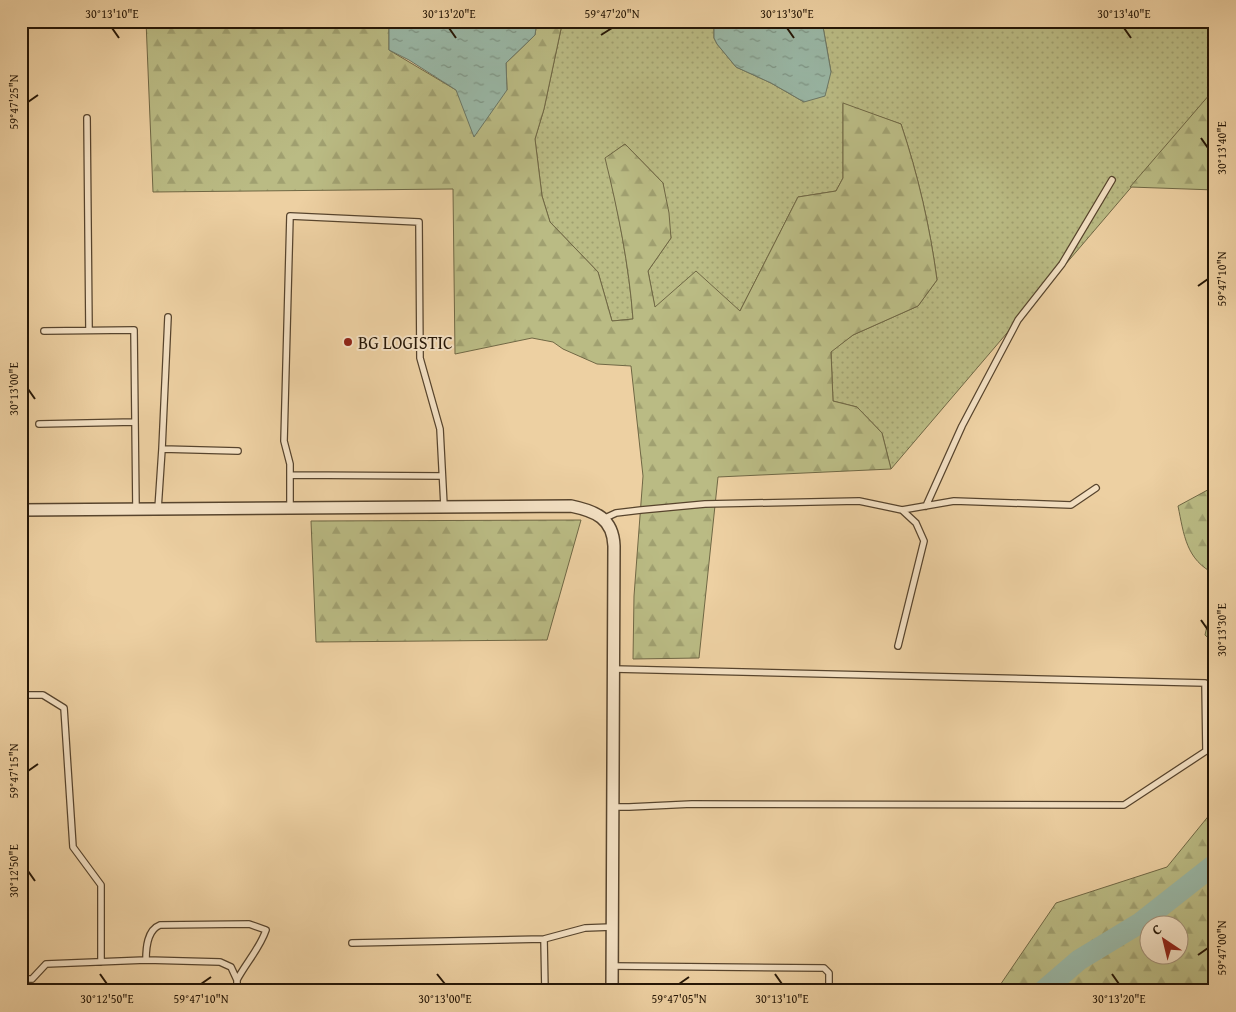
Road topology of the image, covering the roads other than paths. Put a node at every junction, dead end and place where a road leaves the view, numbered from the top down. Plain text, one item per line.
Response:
1 (87, 118) dead end
2 (1112, 180) dead end
3 (168, 317) dead end
4 (89, 330) junction
5 (44, 331) dead end
6 (135, 422) junction
7 (39, 424) dead end
8 (162, 449) junction
9 (238, 451) dead end
10 (290, 475) junction
11 (442, 476) junction
12 (1096, 488) dead end
13 (444, 506) junction
14 (926, 506) junction
15 (290, 508) junction
16 (136, 509) junction
17 (158, 509) junction
18 (21, 510) edge
19 (902, 510) junction
20 (603, 519) junction
21 (898, 646) dead end
22 (614, 668) junction
23 (21, 695) edge
24 (614, 807) junction
25 (612, 927) junction
26 (544, 939) junction
27 (352, 943) dead end
28 (146, 960) junction
29 (100, 962) junction
30 (612, 966) junction
31 (21, 979) edge
32 (236, 980) junction
33 (236, 991) edge
34 (545, 991) edge
35 (612, 991) edge
36 (829, 991) edge

1 - 4 lane
2 - 14 lane
3 - 8 lane
4 - 5 lane
4 - 6 lane
6 - 7 lane
6 - 16 lane
8 - 9 lane
8 - 17 lane
10 - 11 lane
10 - 11 lane
10 - 15 lane
11 - 13 lane
12 - 14 lane
13 - 15 street
13 - 20 street
14 - 19 lane
15 - 17 street
16 - 17 street
16 - 18 street
19 - 20 lane
19 - 21 lane
20 - 22 street
22 - 24 street
22 - 24 lane
23 - 29 lane
24 - 25 street
25 - 26 lane
25 - 30 street
26 - 27 lane
26 - 34 lane
28 - 29 lane
28 - 32 lane
28 - 32 lane
29 - 31 lane
30 - 35 street
30 - 36 lane
32 - 33 lane

